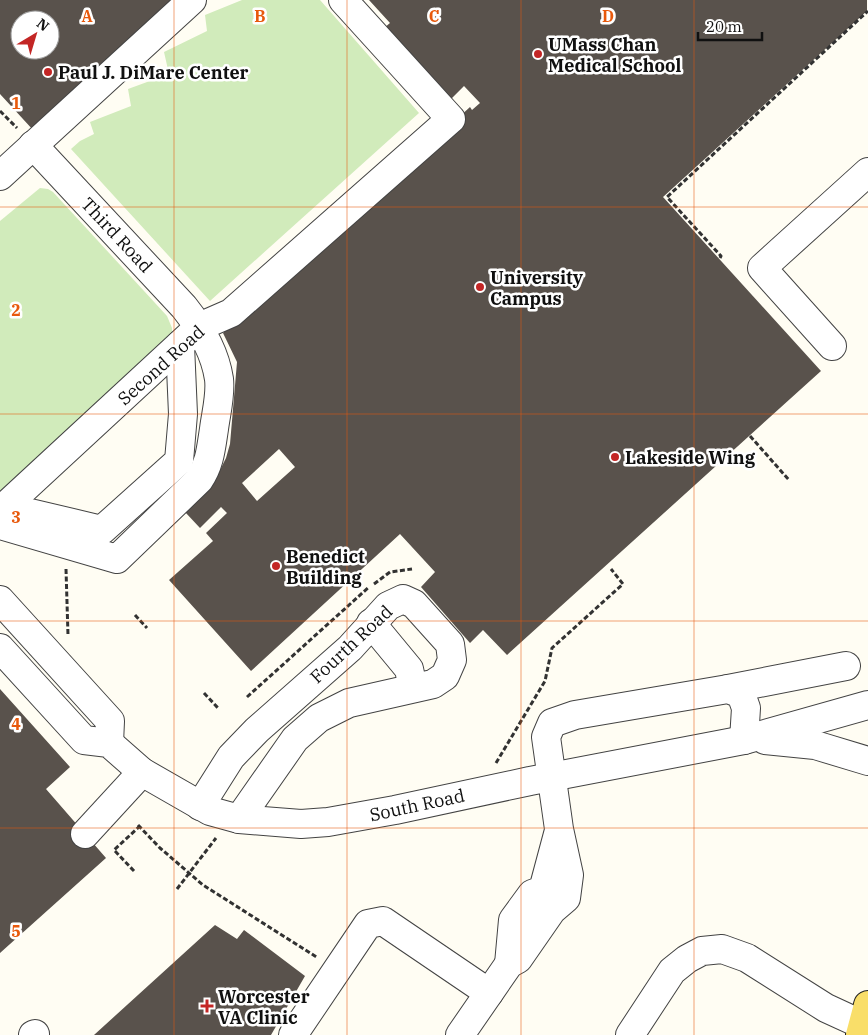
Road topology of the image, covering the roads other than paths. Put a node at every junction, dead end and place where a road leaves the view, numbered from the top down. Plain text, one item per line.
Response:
1 (192, 0) edge
2 (343, 0) edge
3 (33, 145) junction
4 (868, 172) edge
5 (0, 176) edge
6 (199, 326) junction
7 (180, 345) junction
8 (832, 346) dead end
9 (2, 514) edge
10 (0, 600) edge
11 (371, 623) junction
12 (0, 648) edge
13 (846, 666) dead end
14 (413, 688) junction
15 (734, 692) junction
16 (868, 705) edge
17 (744, 740) junction
18 (109, 743) junction
19 (868, 761) edge
20 (142, 772) junction
21 (552, 777) junction
22 (200, 806) junction
23 (234, 817) junction
24 (85, 834) dead end
25 (489, 993) junction
26 (864, 1021) edge
27 (294, 1035) edge
28 (460, 1035) edge
29 (630, 1035) edge

1 - 3 street
2 - 6 street, Second Road
3 - 5 street
3 - 6 street, Third Road
4 - 8 street
6 - 7 street, Second Road
6 - 9 street, Third Road
7 - 9 street, Second Road
7 - 9 street
10 - 18 street
11 - 14 street
11 - 14 street, Fourth Road
11 - 22 street, Fourth Road
12 - 18 street
13 - 15 street
14 - 23 street, Fourth Road
15 - 17 street
15 - 21 street
16 - 17 street, South Road
17 - 19 street, South Road
17 - 21 street, South Road
18 - 20 street, South Road
20 - 22 street, South Road
20 - 24 street
21 - 23 street, South Road
21 - 25 street
22 - 23 street, South Road
25 - 27 street
25 - 28 street
26 - 29 street

